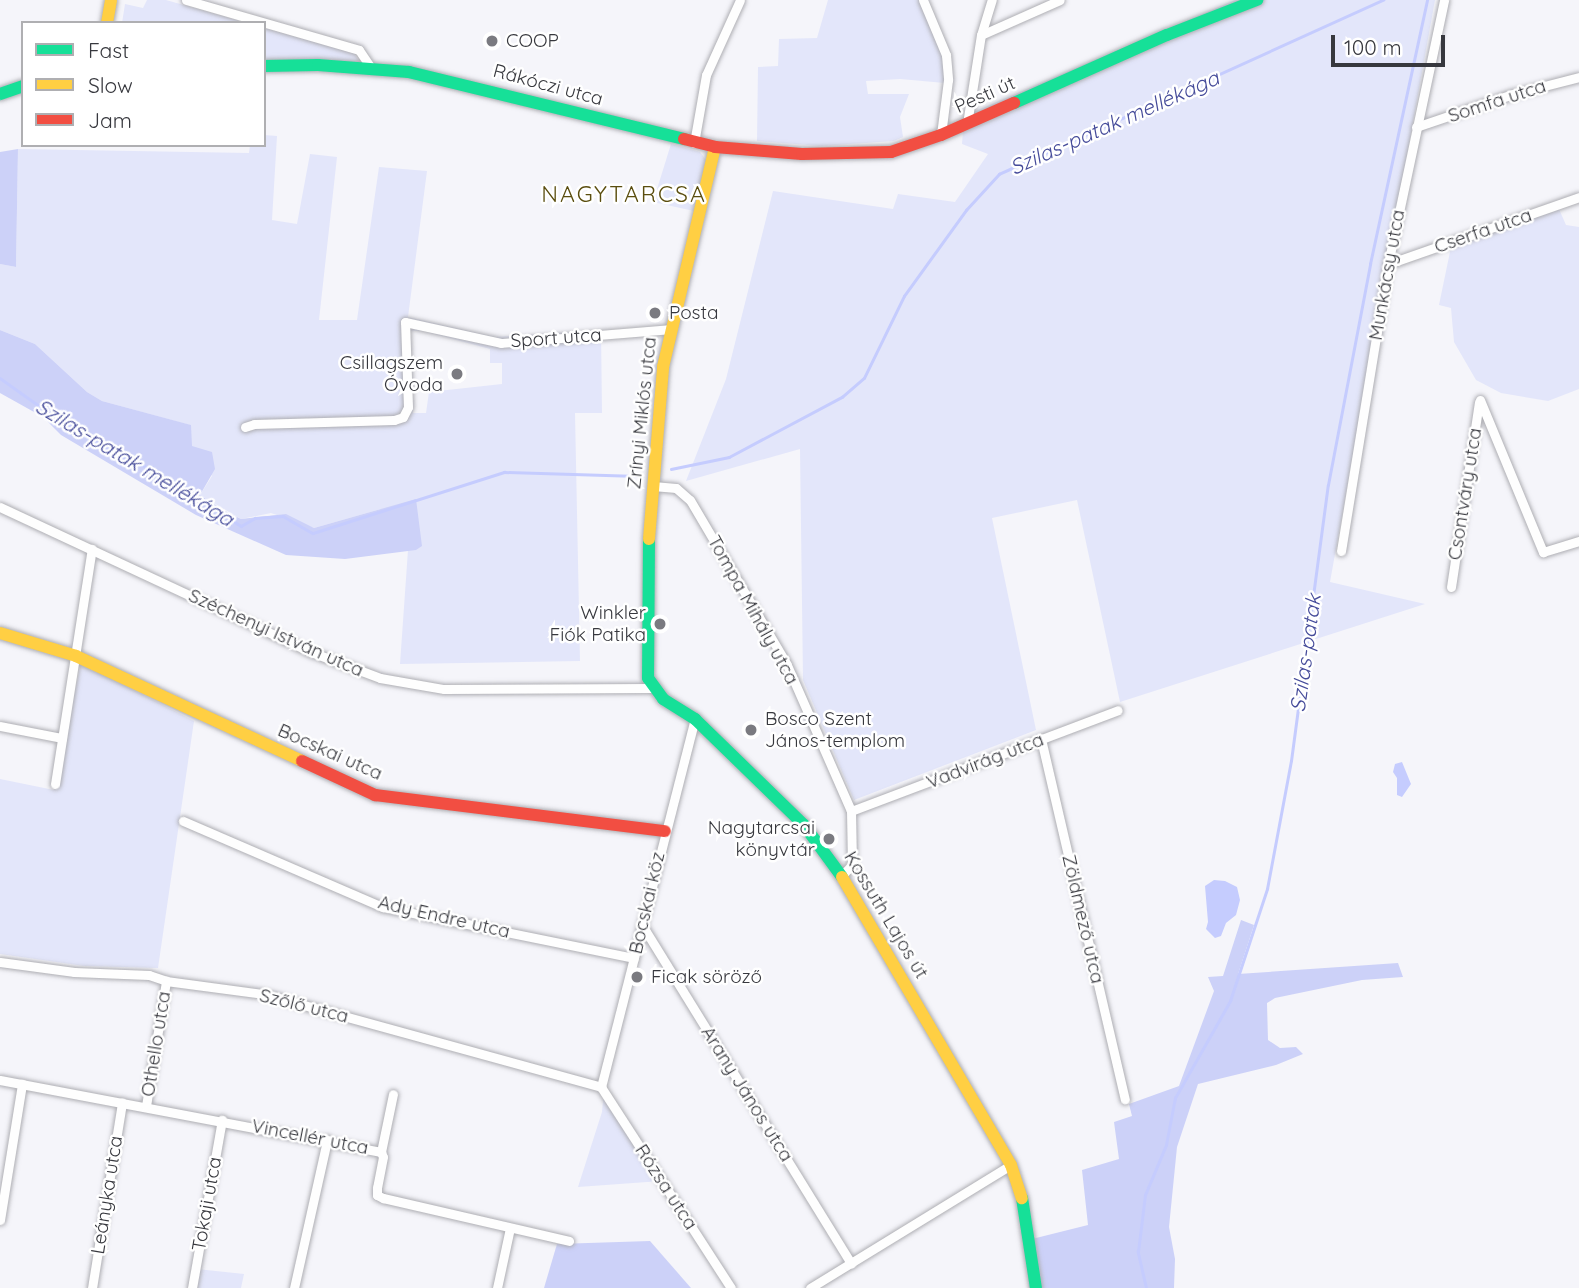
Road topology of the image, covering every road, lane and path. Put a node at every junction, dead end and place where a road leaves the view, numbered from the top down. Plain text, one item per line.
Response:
1 (111, 0) edge
2 (186, 0) edge
3 (740, 0) edge
4 (923, 0) edge
5 (992, 0) edge
6 (1060, 0) edge
7 (1257, 0) edge
8 (1444, 0) edge
9 (107, 21) edge
10 (259, 21) edge
11 (266, 23) edge
12 (981, 35) junction
13 (266, 66) edge
14 (371, 68) junction
15 (1579, 77) edge
16 (21, 87) edge
17 (0, 94) edge
18 (967, 124) junction
19 (1416, 127) junction
20 (941, 135) junction
21 (694, 143) junction
22 (715, 147) junction
23 (1579, 197) edge
24 (1388, 264) junction
25 (670, 328) junction
26 (245, 427) dead end
27 (653, 484) junction
28 (0, 507) edge
29 (1579, 541) edge
30 (92, 550) junction
31 (1341, 551) dead end
32 (1451, 587) dead end
33 (0, 633) edge
34 (76, 656) junction
35 (652, 688) junction
36 (1118, 710) dead end
37 (695, 719) junction
38 (0, 726) edge
39 (62, 738) junction
40 (1041, 739) junction
41 (55, 784) dead end
42 (851, 811) junction
43 (183, 821) dead end
44 (665, 831) junction
45 (841, 876) junction
46 (642, 925) junction
47 (634, 958) junction
48 (0, 962) edge
49 (166, 981) junction
50 (0, 1080) edge
51 (22, 1084) junction
52 (601, 1087) junction
53 (393, 1094) dead end
54 (1125, 1099) dead end
55 (122, 1102) junction
56 (146, 1106) junction
57 (222, 1120) junction
58 (327, 1140) junction
59 (381, 1152) junction
60 (1012, 1165) junction
61 (0, 1220) edge
62 (510, 1228) junction
63 (569, 1241) dead end
64 (852, 1264) junction
65 (92, 1288) edge
66 (191, 1288) edge
67 (295, 1288) edge
68 (497, 1288) edge
69 (731, 1288) edge
70 (810, 1288) edge
71 (1036, 1288) edge

1 - 9 main road
2 - 10 street
3 - 21 street
4 - 20 street
5 - 12 street
6 - 12 street
7 - 18 main road, Pesti út
8 - 19 street, Munkácsy utca
11 - 14 street
12 - 18 street
13 - 14 main road, Rákóczi utca
14 - 21 main road, Rákóczi utca
15 - 19 street, Somfa utca
16 - 17 main road
18 - 20 main road, Pesti út
19 - 24 street, Munkácsy utca
20 - 22 main road, Pesti út
21 - 22 main road, Rákóczi utca
22 - 25 main road, Zrínyi Miklós utca
23 - 24 street, Cserfa utca
24 - 31 street, Munkácsy utca
25 - 26 street, Sport utca
25 - 27 main road, Zrínyi Miklós utca
27 - 35 main road, Zrínyi Miklós utca
27 - 42 street, Tompa Mihály utca
28 - 30 street, Széchenyi István utca
29 - 32 street, Csontváry utca
30 - 34 street
30 - 35 street, Széchenyi István utca
33 - 34 main road, Bocskai utca
34 - 39 street
34 - 44 main road, Bocskai utca
35 - 37 main road, Kossuth Lajos út
36 - 40 street, Vadvirág utca
37 - 44 street, Bocskai köz
37 - 45 main road, Kossuth Lajos út
38 - 39 street
39 - 41 street
40 - 42 street, Vadvirág utca
40 - 54 street, Zöldmező utca
42 - 45 street, Tompa Mihály utca
43 - 47 street, Ady Endre utca
44 - 46 street, Bocskai köz
45 - 60 main road, Kossuth Lajos út
46 - 47 street, Bocskai köz
46 - 64 street, Arany János utca
47 - 52 street, Bocskai köz
48 - 49 street, Szőlő utca
49 - 52 street, Szőlő utca
49 - 56 street, Othello utca
50 - 51 street, Vincellér utca
51 - 55 street, Vincellér utca
51 - 61 street
52 - 69 street, Rózsa utca
53 - 59 street
55 - 56 street, Vincellér utca
55 - 65 street, Leányka utca
56 - 57 street, Vincellér utca
57 - 58 street, Vincellér utca
57 - 66 street, Tokaji utca
58 - 59 street, Vincellér utca
58 - 67 street
59 - 62 street, Vincellér utca
60 - 64 street
60 - 71 main road, Kossuth Lajos út
62 - 63 street, Vincellér utca
62 - 68 street
64 - 70 street

